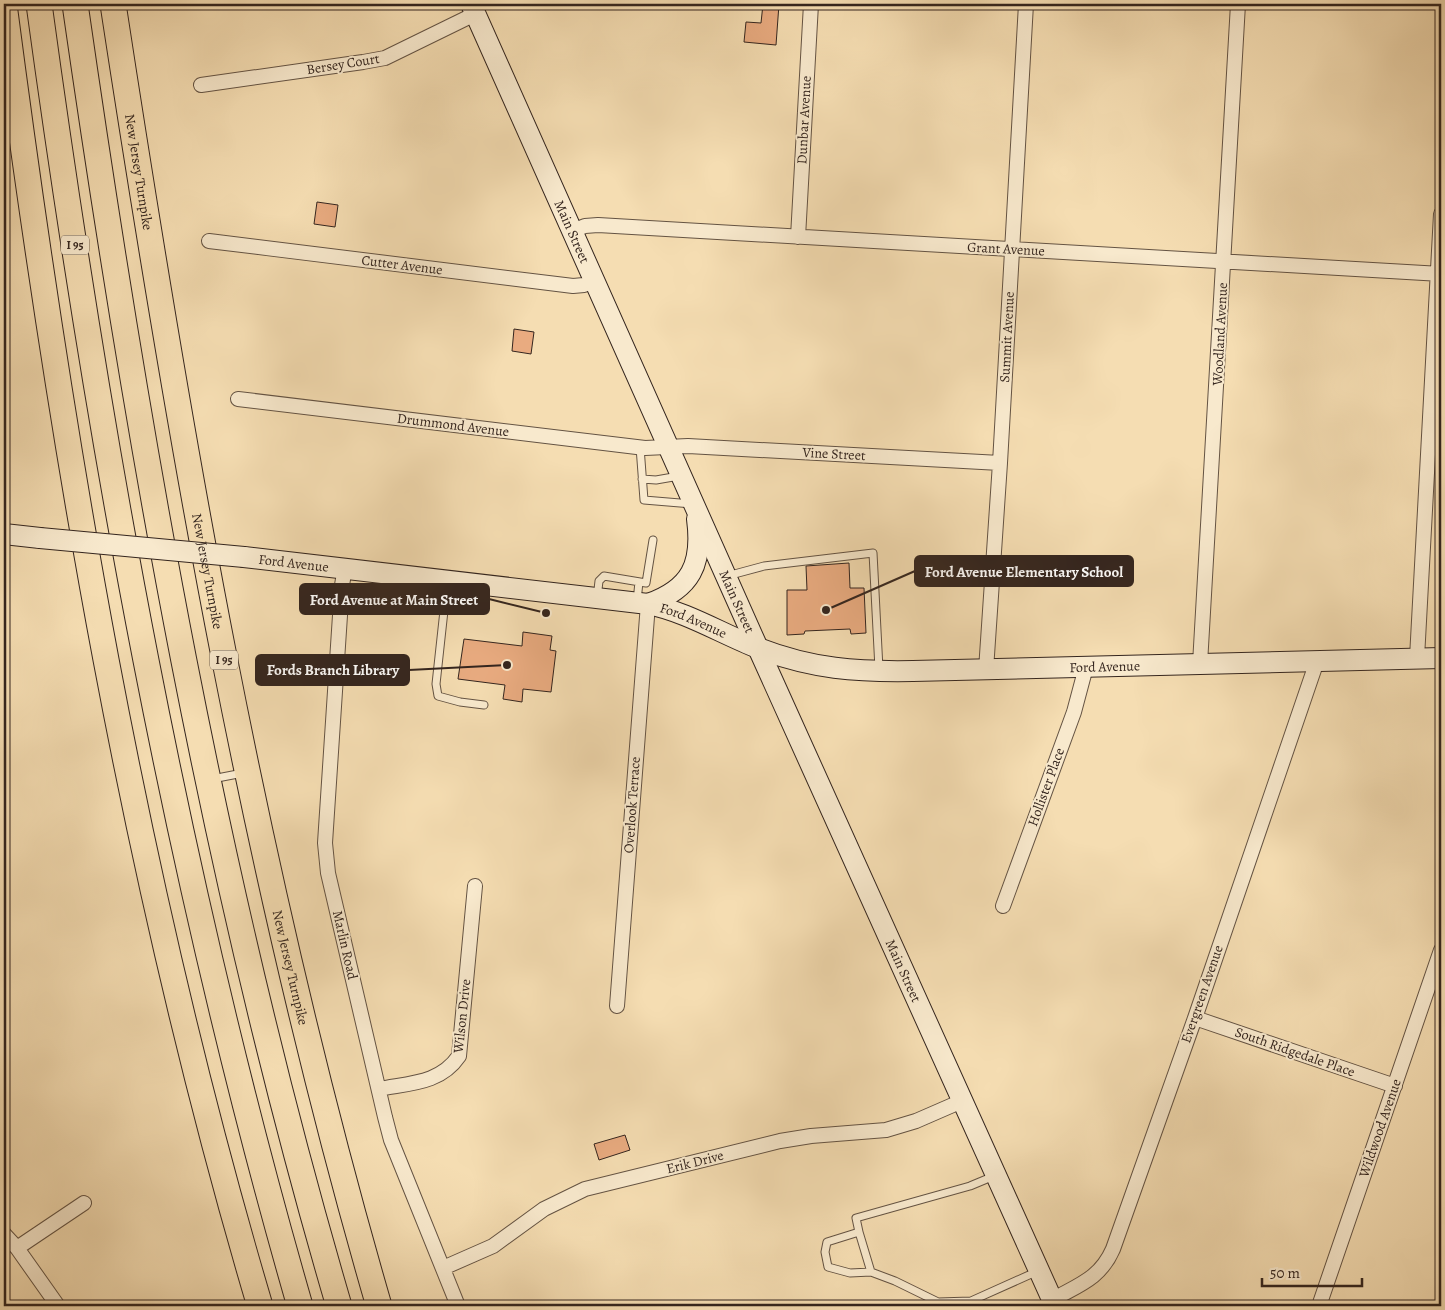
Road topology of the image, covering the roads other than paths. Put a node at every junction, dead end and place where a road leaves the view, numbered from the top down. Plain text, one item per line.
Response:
1 (4, 4) edge
2 (39, 4) edge
3 (75, 4) edge
4 (113, 4) edge
5 (811, 4) edge
6 (1026, 4) edge
7 (1238, 4) edge
8 (473, 9) edge
9 (201, 84) dead end
10 (1441, 214) edge
11 (572, 230) junction
12 (798, 237) junction
13 (209, 241) dead end
14 (1012, 249) junction
15 (1224, 261) junction
16 (1440, 274) edge
17 (595, 281) junction
18 (238, 399) dead end
19 (669, 446) junction
20 (640, 447) junction
21 (1000, 463) junction
22 (682, 475) junction
23 (642, 479) junction
24 (695, 504) junction
25 (4, 534) edge
26 (653, 540) dead end
27 (345, 568) junction
28 (727, 576) junction
29 (447, 580) junction
30 (639, 582) junction
31 (597, 598) junction
32 (642, 604) junction
33 (758, 648) junction
34 (1417, 658) junction
35 (1441, 658) edge
36 (1317, 661) junction
37 (1200, 664) junction
38 (1086, 667) junction
39 (986, 670) junction
40 (879, 672) junction
41 (484, 705) dead end
42 (246, 772) junction
43 (209, 780) junction
44 (475, 886) dead end
45 (1003, 906) dead end
46 (1441, 950) edge
47 (617, 1006) dead end
48 (1195, 1018) junction
49 (1395, 1086) junction
50 (379, 1089) junction
51 (962, 1101) junction
52 (996, 1176) junction
53 (84, 1203) dead end
54 (859, 1232) junction
55 (4, 1234) edge
56 (17, 1248) junction
57 (443, 1268) junction
58 (1038, 1271) junction
59 (871, 1272) junction
60 (1054, 1303) edge
61 (58, 1306) edge
62 (260, 1306) edge
63 (300, 1306) edge
64 (339, 1306) edge
65 (379, 1306) edge
66 (458, 1306) edge
67 (1319, 1306) edge

1 - 62 highway
2 - 63 highway, I 95
3 - 43 highway
4 - 42 highway, New Jersey Turnpike / I 95
5 - 12 street, Dunbar Avenue
6 - 14 street, Summit Avenue
7 - 15 street, Woodland Avenue
8 - 9 street, Bersey Court
8 - 11 main road, Main Street
10 - 16 street
11 - 12 street, Grant Avenue
11 - 17 main road, Main Street
12 - 14 street, Grant Avenue
13 - 17 street, Cutter Avenue
14 - 15 street, Grant Avenue
14 - 21 street, Summit Avenue
15 - 16 street, Grant Avenue
15 - 37 street, Woodland Avenue
16 - 34 street
17 - 19 main road, Main Street
18 - 20 street, Drummond Avenue
19 - 20 street, Drummond Avenue
19 - 21 street, Vine Street
19 - 22 main road, Main Street
20 - 23 lane
21 - 39 street, Summit Avenue
22 - 23 lane
22 - 24 main road, Main Street
23 - 24 lane
24 - 28 main road, Main Street
24 - 32 main road
25 - 27 main road, Ford Avenue, bridge
26 - 30 lane
27 - 29 main road, Ford Avenue
27 - 50 street, Marlin Road
28 - 33 main road, Main Street
28 - 40 lane
29 - 31 main road, Ford Avenue
29 - 41 lane
30 - 31 lane
30 - 32 lane
31 - 32 main road, Ford Avenue
32 - 33 main road, Ford Avenue
32 - 47 street, Overlook Terrace
33 - 40 main road, Ford Avenue
33 - 51 main road, Main Street
34 - 35 main road, Ford Avenue
34 - 36 main road, Ford Avenue
36 - 37 main road, Ford Avenue
36 - 48 street, Evergreen Avenue
37 - 38 main road, Ford Avenue
38 - 39 main road, Ford Avenue
38 - 45 street, Hollister Place
39 - 40 main road, Ford Avenue
42 - 43 lane
42 - 65 highway, New Jersey Turnpike / I 95
43 - 64 highway
44 - 50 street, Wilson Drive
46 - 49 street, Wildwood Avenue
48 - 49 street, South Ridgedale Place
48 - 60 street, Evergreen Avenue
49 - 67 street, Wildwood Avenue
50 - 57 street, Marlin Road
51 - 52 main road, Main Street
51 - 57 street, Erik Drive
52 - 54 lane
52 - 58 main road, Main Street
53 - 56 street
54 - 59 lane
54 - 59 lane
55 - 56 street
56 - 61 street
57 - 66 street, Marlin Road
58 - 59 lane
58 - 60 main road, Main Street

